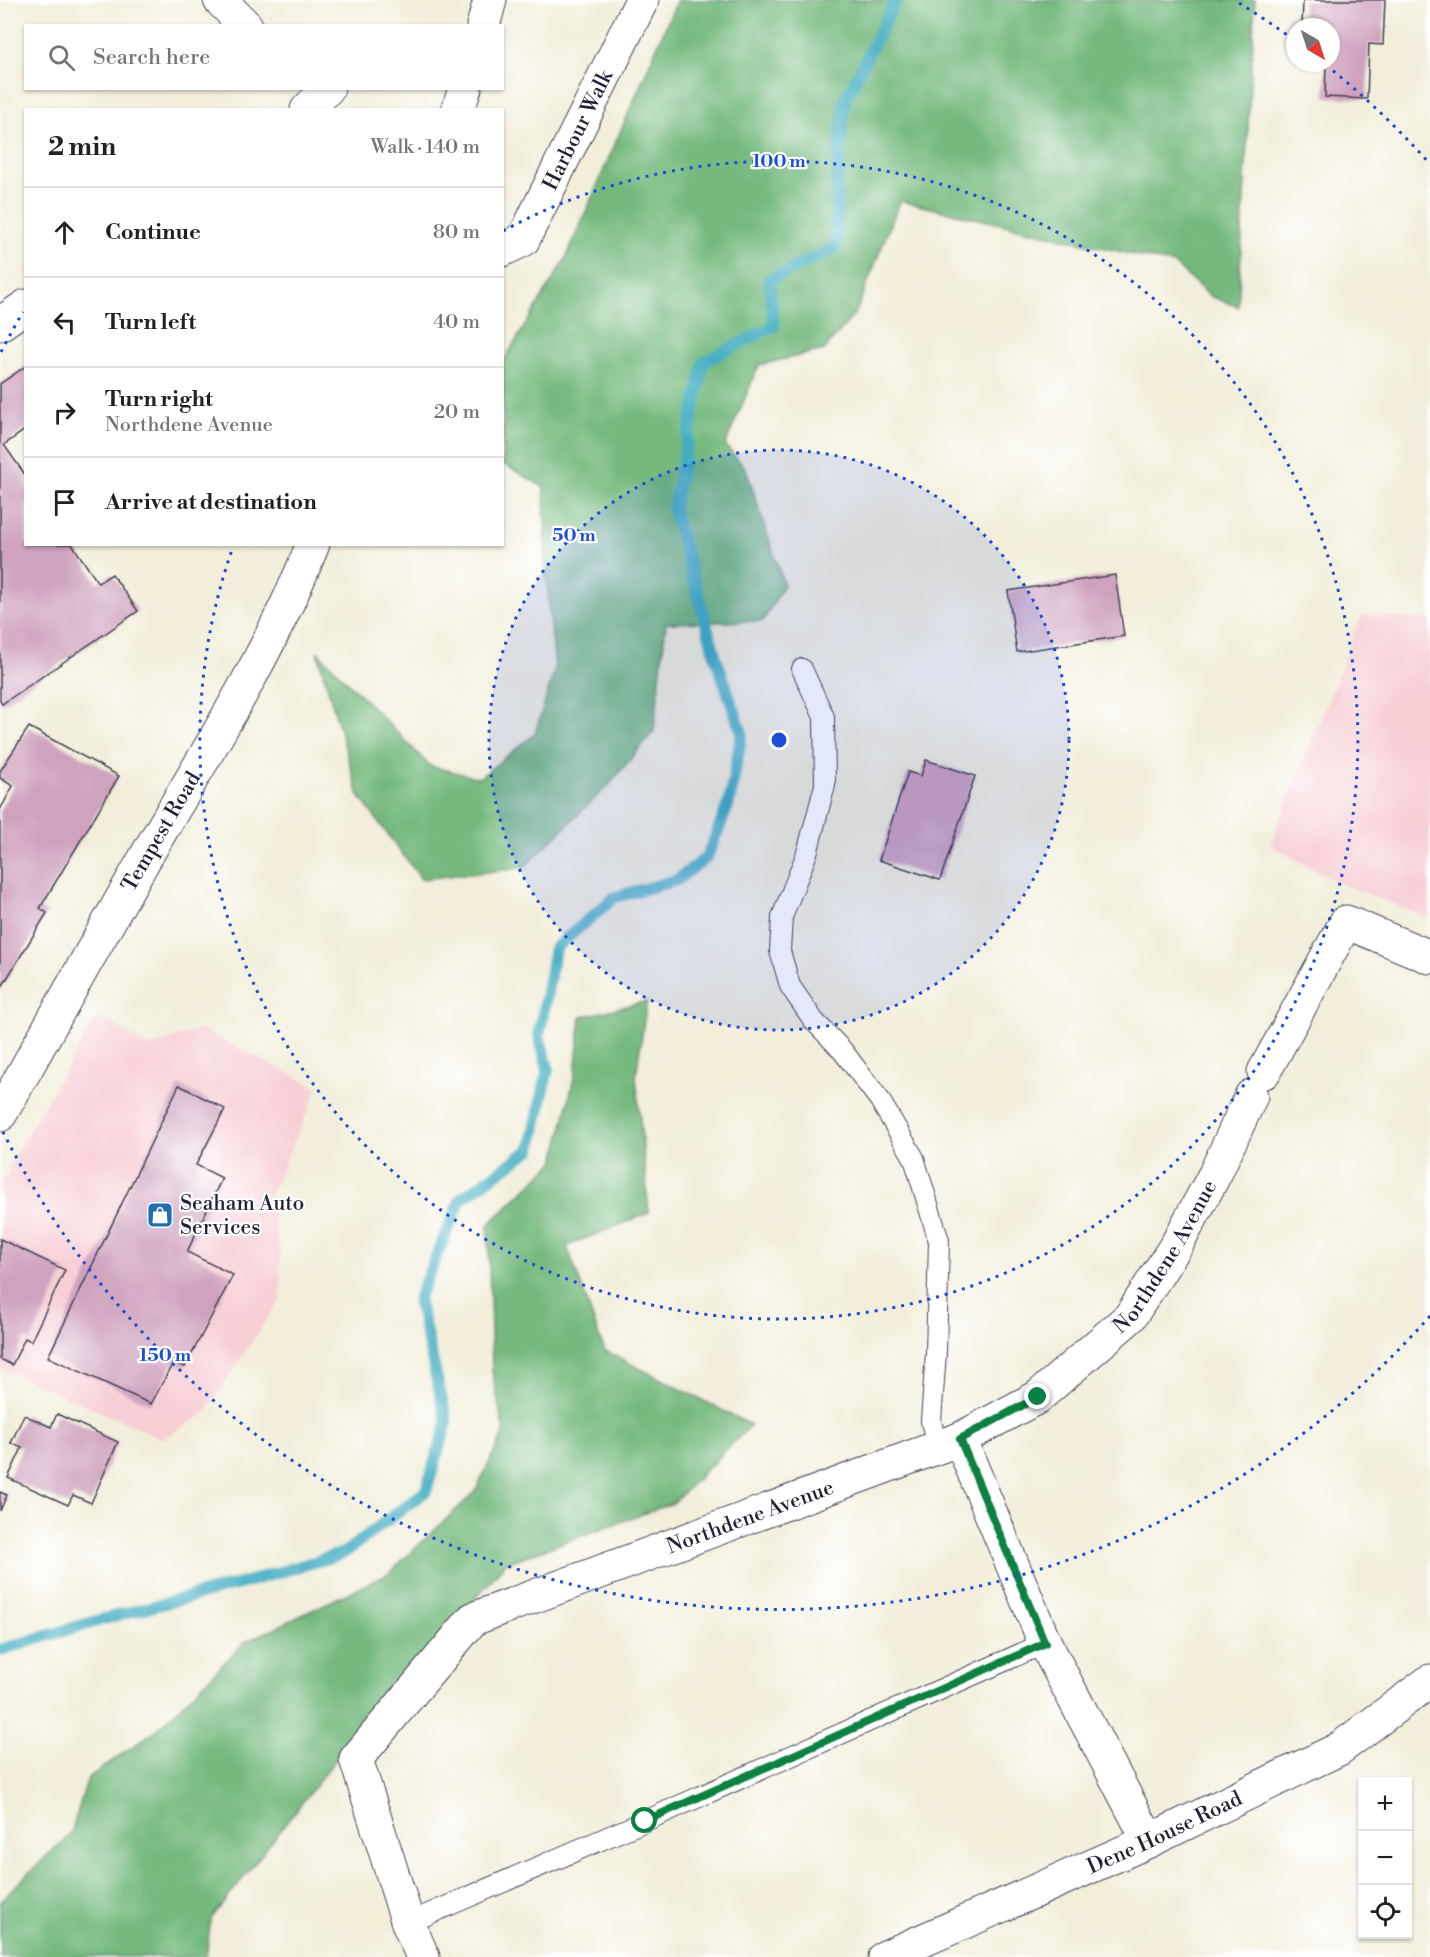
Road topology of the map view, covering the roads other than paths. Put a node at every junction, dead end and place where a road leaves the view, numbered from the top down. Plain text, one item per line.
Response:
1 (220, 0) edge
2 (490, 0) edge
3 (642, 0) edge
4 (244, 24) edge
5 (484, 24) edge
6 (326, 90) edge
7 (464, 90) edge
8 (309, 108) edge
9 (459, 108) edge
10 (504, 249) edge
11 (24, 307) edge
12 (0, 324) edge
13 (312, 546) edge
14 (802, 669) dead end
15 (1430, 957) edge
16 (0, 1115) edge
17 (948, 1444) junction
18 (1045, 1643) junction
19 (1430, 1681) edge
20 (1149, 1841) junction
21 (408, 1923) junction
22 (423, 1957) edge
23 (885, 1957) edge

1 - 4 street
2 - 5 street
3 - 10 street, Harbour Walk
6 - 8 street
7 - 9 street
11 - 12 street
13 - 16 street, Tempest Road
14 - 17 lane
15 - 17 street, Northdene Avenue
17 - 18 street
17 - 21 street, Northdene Avenue
18 - 20 street
18 - 21 lane
19 - 20 street, Dene House Road
20 - 23 street, Dene House Road
21 - 22 street, Northdene Avenue

